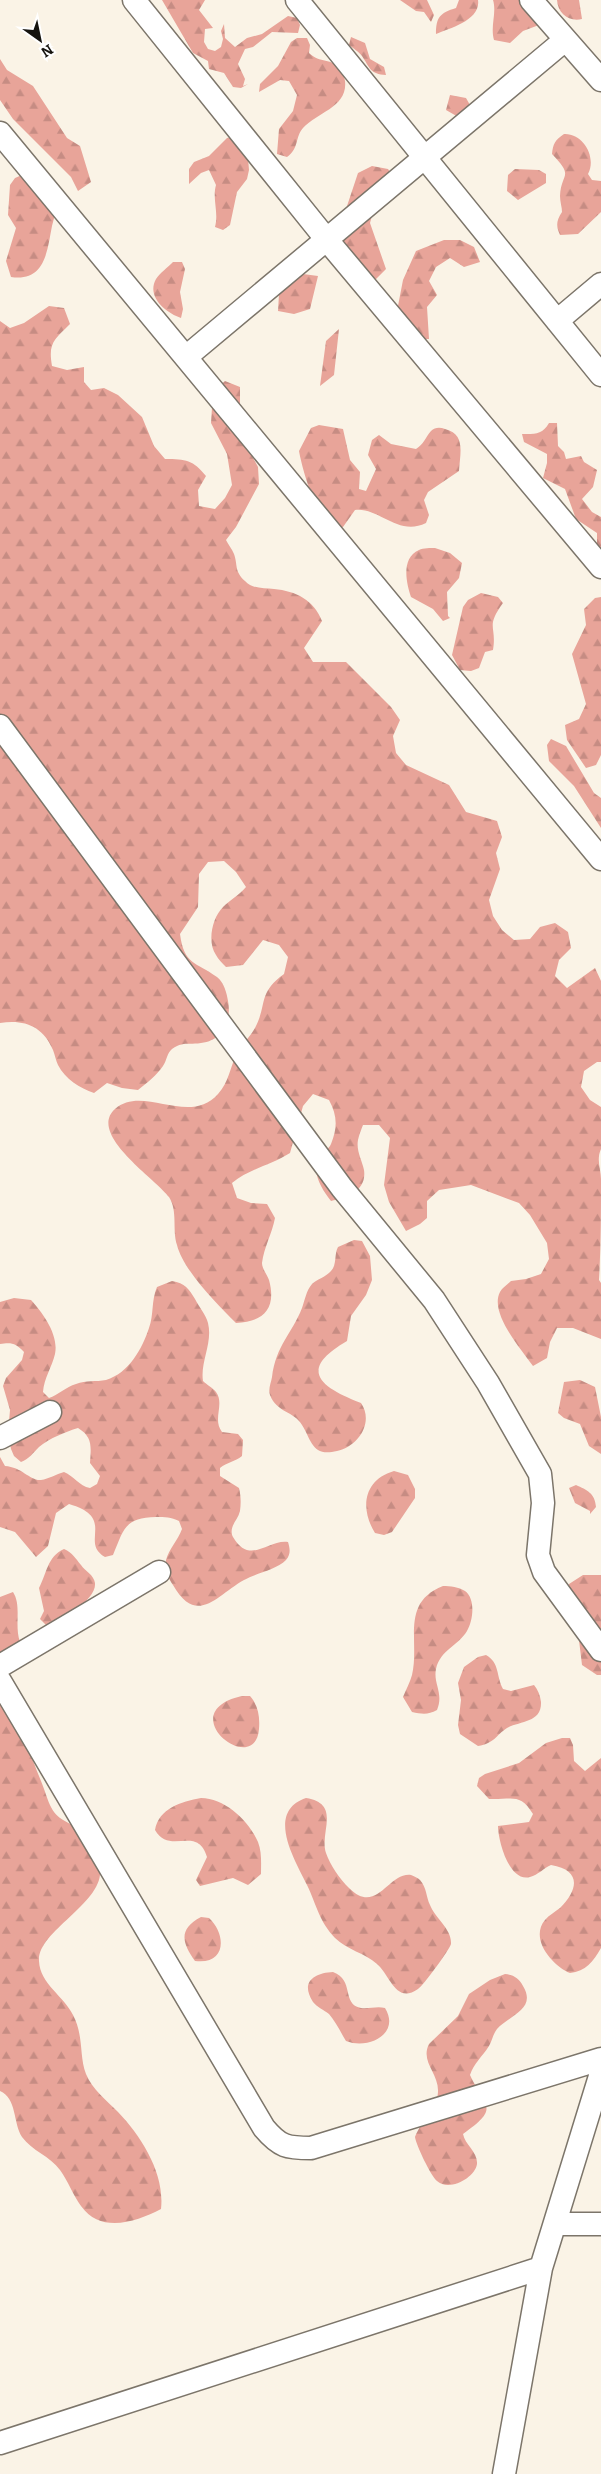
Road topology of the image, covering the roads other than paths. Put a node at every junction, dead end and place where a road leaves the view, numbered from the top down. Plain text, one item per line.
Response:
1 (134, 0) edge
2 (531, 0) edge
3 (299, 1) edge
4 (565, 40) junction
5 (600, 76) edge
6 (0, 132) edge
7 (425, 159) junction
8 (327, 240) junction
9 (601, 284) edge
10 (557, 321) junction
11 (186, 357) junction
12 (601, 375) edge
13 (601, 567) edge
14 (0, 726) edge
15 (601, 859) edge
16 (50, 1412) dead end
17 (0, 1438) edge
18 (160, 1572) dead end
19 (601, 1650) edge
20 (0, 1666) edge
21 (0, 1680) edge
22 (601, 2059) edge
23 (601, 2073) edge
24 (555, 2224) junction
25 (601, 2224) edge
26 (541, 2268) junction
27 (0, 2443) edge
28 (504, 2474) edge

1 - 8 street
2 - 4 street
3 - 7 street
4 - 5 street
4 - 7 street
6 - 11 street
7 - 8 street
7 - 10 street
8 - 11 street
8 - 13 street
9 - 10 street
10 - 12 street
11 - 15 street
14 - 19 street
16 - 17 street
18 - 20 street
21 - 22 street
23 - 24 street
24 - 25 street
24 - 26 street
26 - 27 street
26 - 28 street

